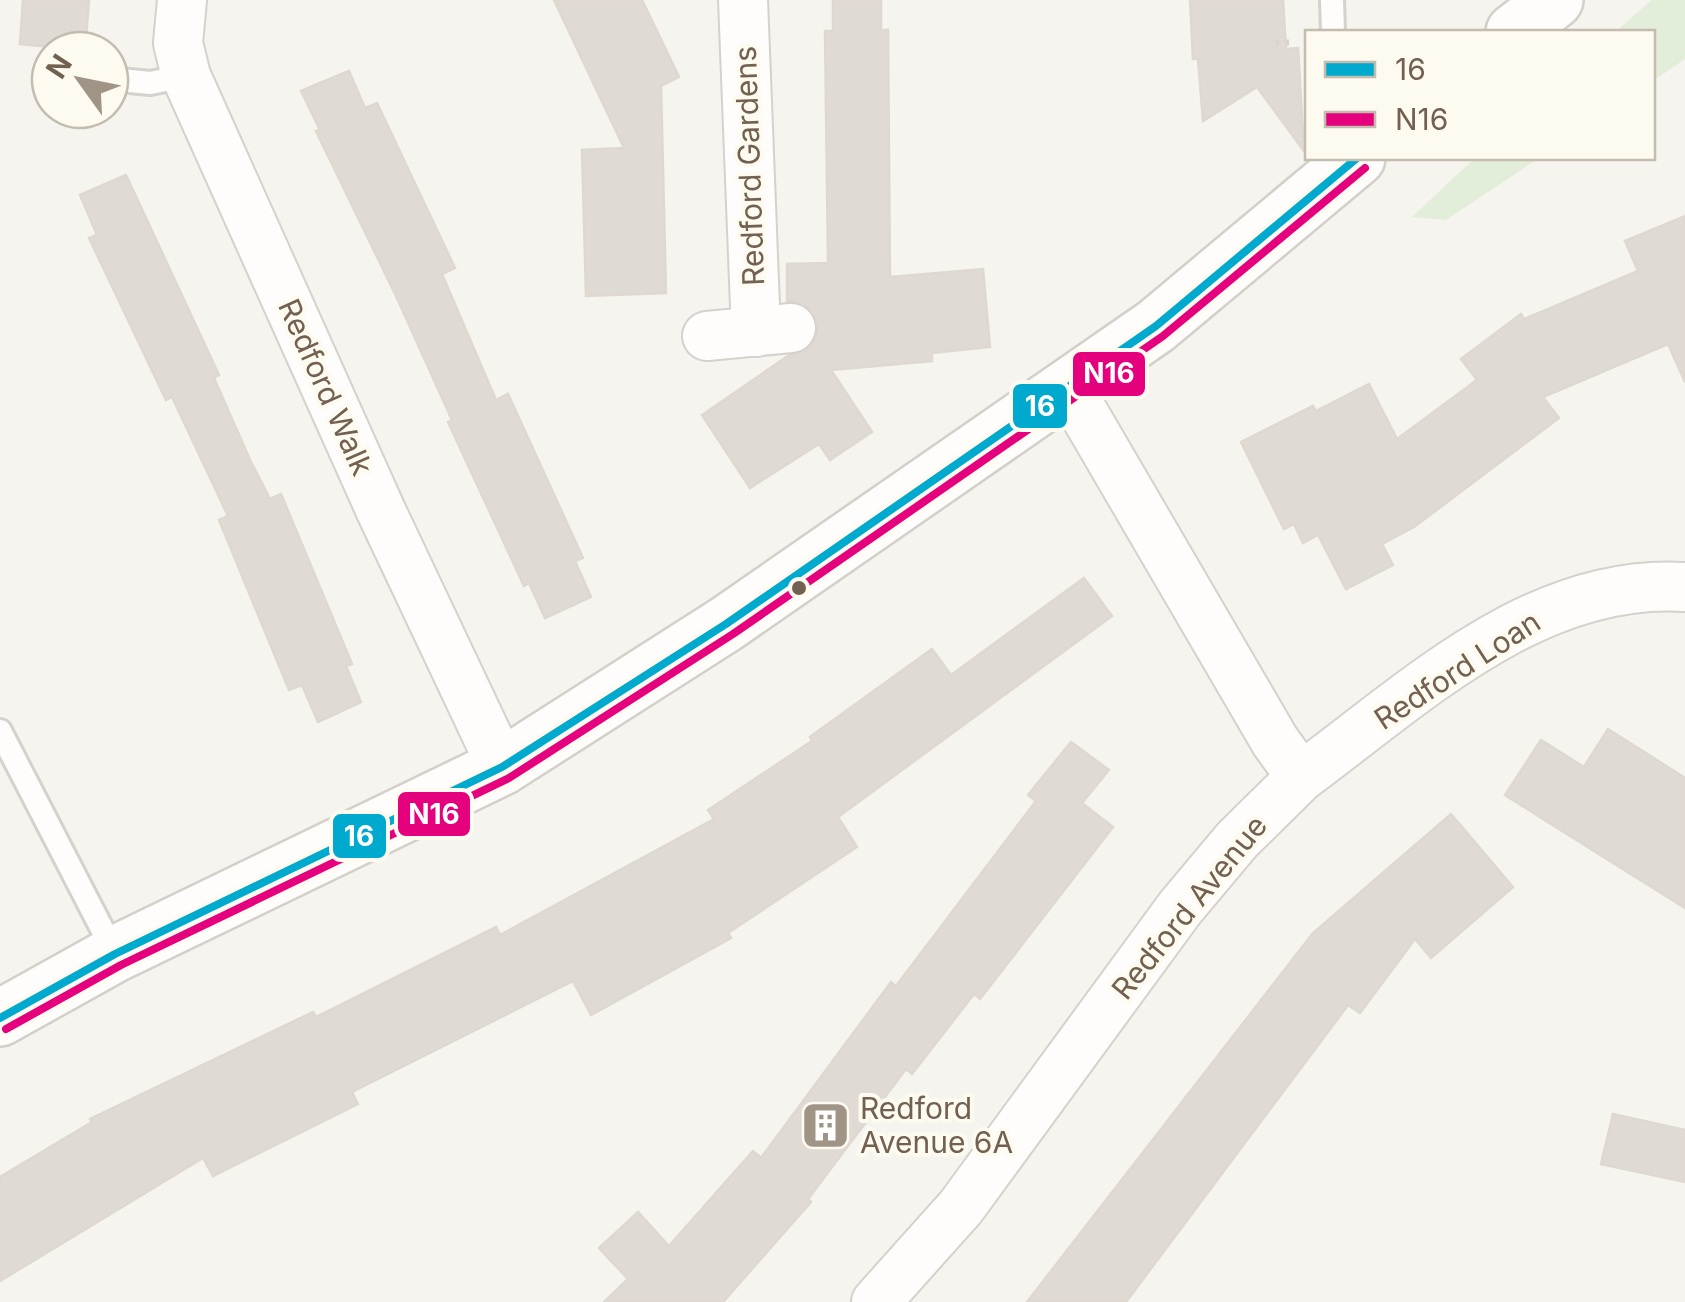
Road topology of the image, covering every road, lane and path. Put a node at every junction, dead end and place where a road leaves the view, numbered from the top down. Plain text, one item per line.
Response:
1 (182, 0) edge
2 (743, 0) edge
3 (1332, 0) edge
4 (1555, 0) edge
5 (1333, 30) edge
6 (1517, 30) edge
7 (186, 76) junction
8 (130, 81) edge
9 (1355, 160) edge
10 (708, 336) dead end
11 (1069, 388) junction
12 (1685, 587) edge
13 (0, 731) edge
14 (502, 767) junction
15 (1301, 777) junction
16 (115, 954) junction
17 (0, 1018) edge
18 (876, 1302) edge

1 - 7 street, Redford Walk
2 - 10 street, Redford Gardens
3 - 5 lane
4 - 6 main road
7 - 8 lane
7 - 14 street, Redford Walk
9 - 11 main road
11 - 14 main road
11 - 15 street
12 - 15 street, Redford Loan
13 - 16 lane
14 - 16 main road
15 - 18 street, Redford Avenue
16 - 17 main road

